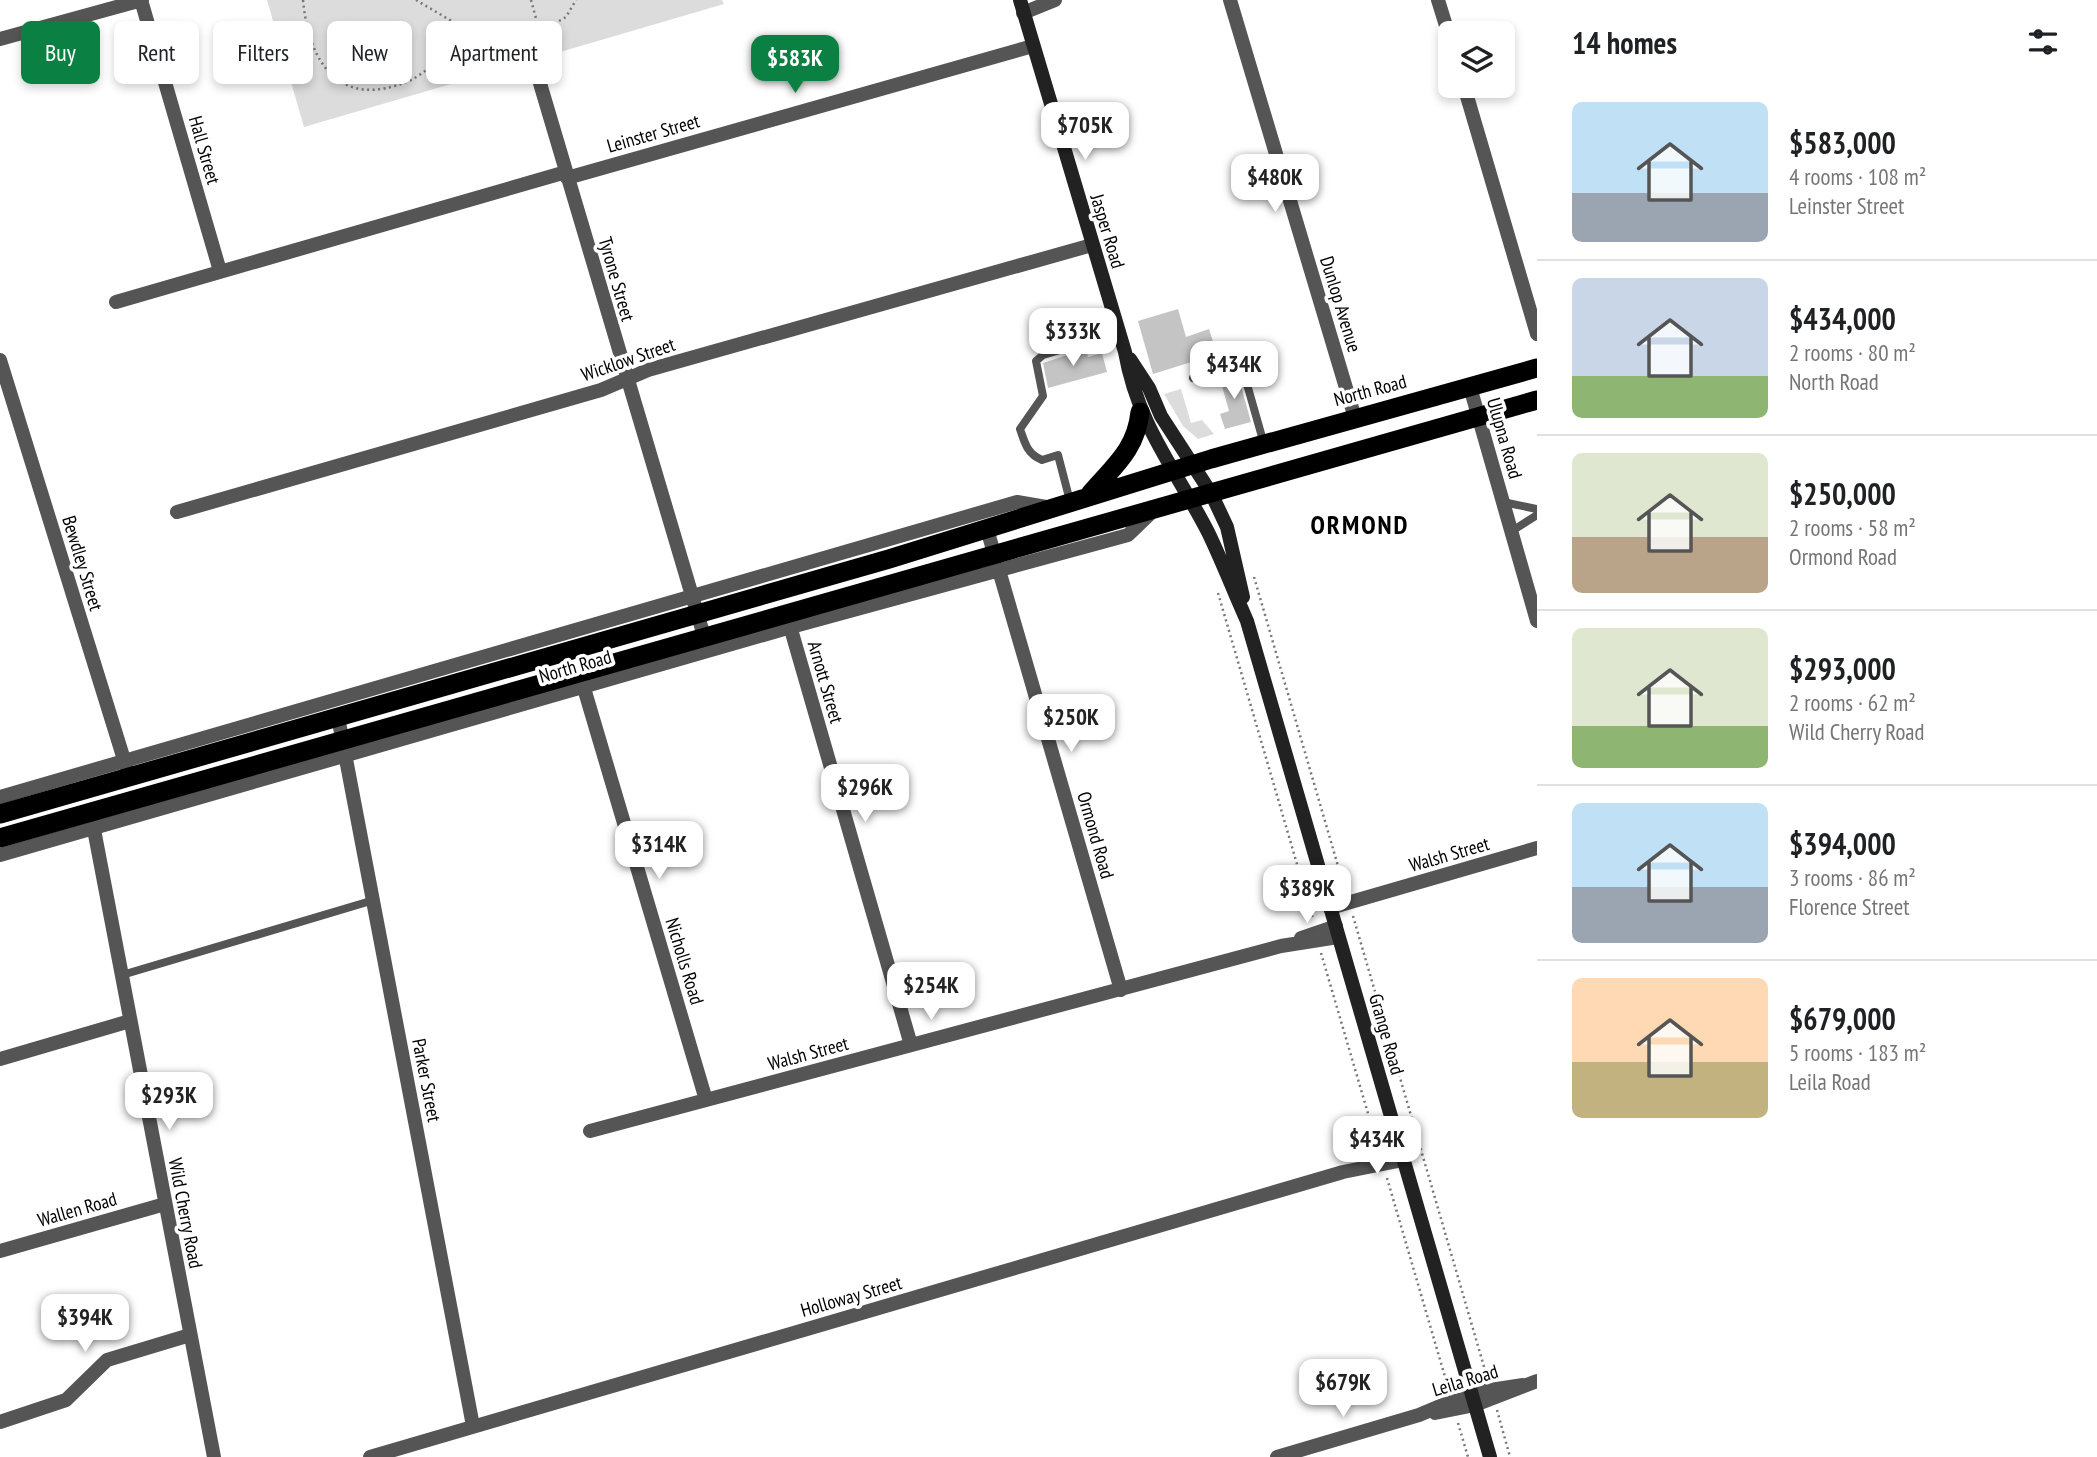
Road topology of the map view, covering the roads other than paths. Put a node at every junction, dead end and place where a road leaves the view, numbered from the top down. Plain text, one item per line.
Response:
1 (141, 0) edge
2 (1055, 0) edge
3 (1230, 0) edge
4 (1438, 0) edge
5 (1021, 7) edge
6 (1444, 21) edge
7 (0, 39) edge
8 (1033, 46) junction
9 (540, 84) edge
10 (1468, 98) edge
11 (566, 175) junction
12 (1092, 245) junction
13 (220, 271) junction
14 (116, 302) dead end
15 (1118, 333) junction
16 (1537, 334) edge
17 (1125, 352) junction
18 (0, 360) edge
19 (1537, 368) edge
20 (627, 379) junction
21 (1193, 379) dead end
22 (1470, 387) junction
23 (1537, 400) edge
24 (1140, 412) junction
25 (1478, 416) junction
26 (1354, 418) junction
27 (1271, 442) junction
28 (1193, 465) junction
29 (1172, 471) junction
30 (1290, 471) junction
31 (1211, 493) junction
32 (1188, 499) junction
33 (1503, 502) junction
34 (1072, 503) junction
35 (1537, 509) edge
36 (177, 512) dead end
37 (1537, 514) edge
38 (987, 529) junction
39 (1512, 531) junction
40 (997, 562) junction
41 (695, 605) junction
42 (789, 620) junction
43 (1247, 621) junction
44 (1537, 621) edge
45 (704, 636) junction
46 (581, 680) junction
47 (338, 717) junction
48 (346, 748) junction
49 (127, 769) junction
50 (0, 797) edge
51 (0, 814) edge
52 (92, 820) junction
53 (0, 838) edge
54 (1537, 848) edge
55 (0, 855) edge
56 (374, 900) junction
57 (1331, 908) junction
58 (1337, 931) junction
59 (122, 975) junction
60 (1121, 990) junction
61 (130, 1021) junction
62 (911, 1045) junction
63 (0, 1059) edge
64 (706, 1100) junction
65 (590, 1131) dead end
66 (1402, 1155) junction
67 (165, 1204) junction
68 (0, 1251) edge
69 (190, 1335) junction
70 (1530, 1383) edge
71 (1473, 1399) junction
72 (0, 1422) edge
73 (473, 1426) junction
74 (214, 1457) edge
75 (370, 1457) edge
76 (1277, 1457) edge
77 (1490, 1457) edge

1 - 7 street
1 - 13 street, Hall Street
2 - 5 street
3 - 26 street, Dunlop Avenue
4 - 6 street
5 - 8 main road, Jasper Road
8 - 11 street, Leinster Street
8 - 12 main road, Jasper Road
9 - 11 street, Tyrone Street
10 - 16 street
11 - 13 street, Leinster Street
11 - 20 street, Tyrone Street
12 - 15 main road, Jasper Road
12 - 20 street, Wicklow Street
13 - 14 street, Leinster Street
15 - 17 main road, Jasper Road
15 - 34 lane
17 - 24 main road, Jasper Road
17 - 28 main road, Jasper Road
18 - 49 street, Bewdley Street
19 - 22 highway, North Road
20 - 36 street, Wicklow Street
20 - 41 street, Tyrone Street
21 - 27 lane
22 - 25 street, Ulupna Road
22 - 26 highway, North Road
23 - 25 highway, North Road
24 - 29 main road, Jasper Road
24 - 34 highway
25 - 30 highway, North Road
25 - 33 street, Ulupna Road
26 - 27 highway, North Road
27 - 28 highway, North Road
27 - 30 highway
28 - 29 highway, North Road
28 - 31 main road, Jasper Road
29 - 32 main road, Grange Road
29 - 34 highway, North Road
30 - 31 highway, North Road
31 - 32 highway, North Road
31 - 43 main road, Grange Road
32 - 40 highway, North Road
32 - 43 main road, Grange Road
33 - 35 lane
33 - 39 street, Ulupna Road
34 - 38 highway, North Road
34 - 41 street, North Road
37 - 39 lane
38 - 40 street, Ormond Road
38 - 41 highway, North Road
39 - 44 street, Ulupna Road
40 - 42 highway, North Road
40 - 60 street, Ormond Road
41 - 45 street, Tyrone Street
41 - 47 highway, North Road
41 - 49 street, North Road
42 - 45 highway, North Road
42 - 46 street, North Road
42 - 62 street, Arnott Street
43 - 57 main road, Grange Road
45 - 46 highway, North Road
46 - 48 highway, North Road
46 - 64 street, Nicholls Road
47 - 48 street, Parker Street
47 - 49 highway, North Road
48 - 52 highway, North Road
48 - 56 street, Parker Street
49 - 50 street, North Road
49 - 51 highway, North Road
52 - 53 highway, North Road
52 - 55 street, North Road
52 - 59 street, Wild Cherry Road
54 - 57 street, Walsh Street
56 - 59 lane
56 - 73 street, Parker Street
57 - 58 main road, Grange Road
58 - 60 street, Walsh Street
58 - 66 main road, Grange Road
59 - 61 street, Wild Cherry Road
60 - 62 street, Walsh Street
61 - 63 street
61 - 67 street, Wild Cherry Road
62 - 64 street, Walsh Street
64 - 65 street, Walsh Street
66 - 71 main road, Grange Road
66 - 73 street, Holloway Street
67 - 68 street, Wallen Road
67 - 69 street, Wild Cherry Road
69 - 72 street
69 - 74 street, Wild Cherry Road
70 - 71 street, Leila Road
71 - 76 street, Leila Road
71 - 77 main road, Grange Road
73 - 75 street, Holloway Street

